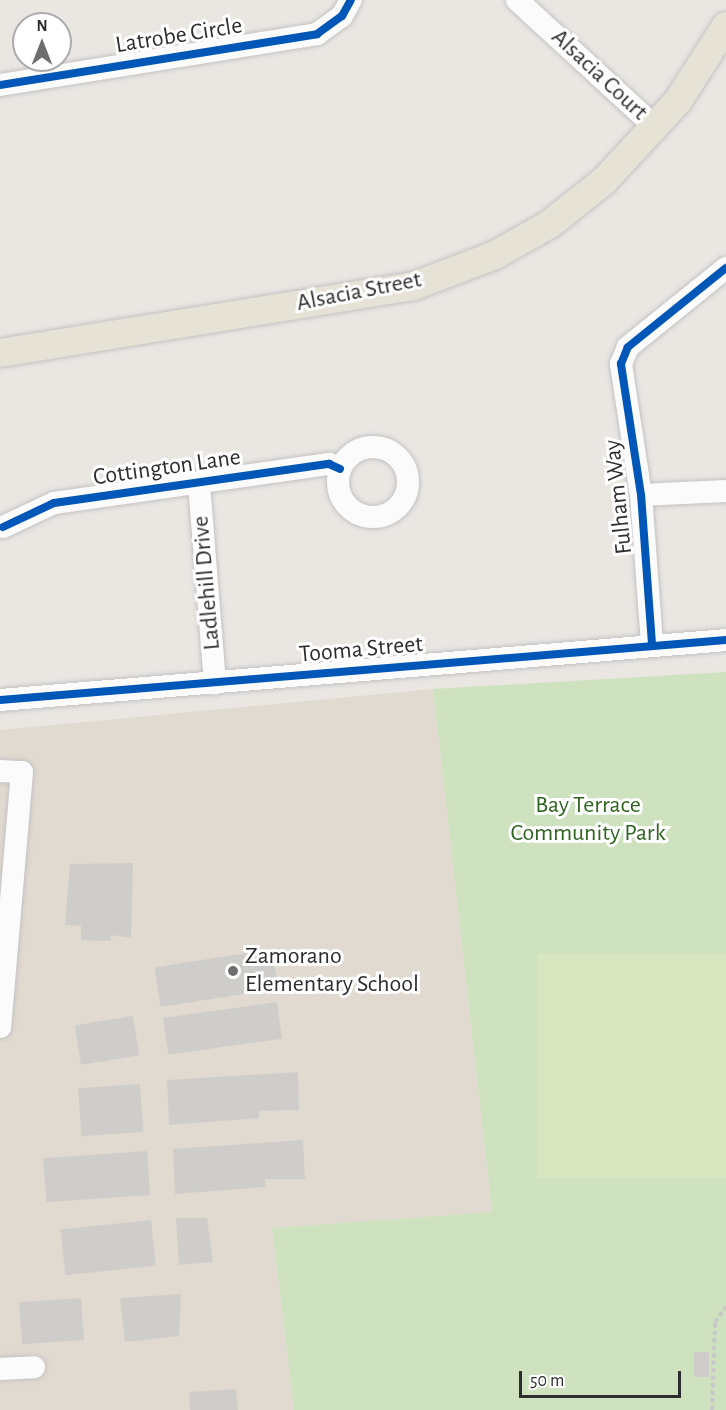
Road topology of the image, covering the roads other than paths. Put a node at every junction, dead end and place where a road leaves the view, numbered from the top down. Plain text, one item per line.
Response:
1 (351, 0) edge
2 (517, 0) edge
3 (726, 26) edge
4 (0, 85) edge
5 (655, 126) junction
6 (726, 268) edge
7 (0, 353) edge
8 (340, 469) dead end
9 (199, 484) junction
10 (726, 491) edge
11 (641, 495) junction
12 (3, 527) dead end
13 (726, 640) edge
14 (652, 644) junction
15 (215, 682) junction
16 (0, 700) edge
17 (0, 771) edge
18 (3, 982) edge
19 (0, 1027) edge
20 (34, 1367) dead end
21 (0, 1369) edge

1 - 4 street, Latrobe Circle
2 - 5 street, Alsacia Court
3 - 5 main road, Alsacia Street
5 - 7 main road, Alsacia Street
6 - 11 street, Fulham Way
8 - 9 street, Cottington Lane
9 - 12 street, Cottington Lane
9 - 15 street, Ladlehill Drive
10 - 11 street
11 - 14 street, Fulham Way
13 - 14 street, Tooma Street
14 - 15 street, Tooma Street
15 - 16 street, Tooma Street
17 - 18 street
18 - 19 street
20 - 21 street

